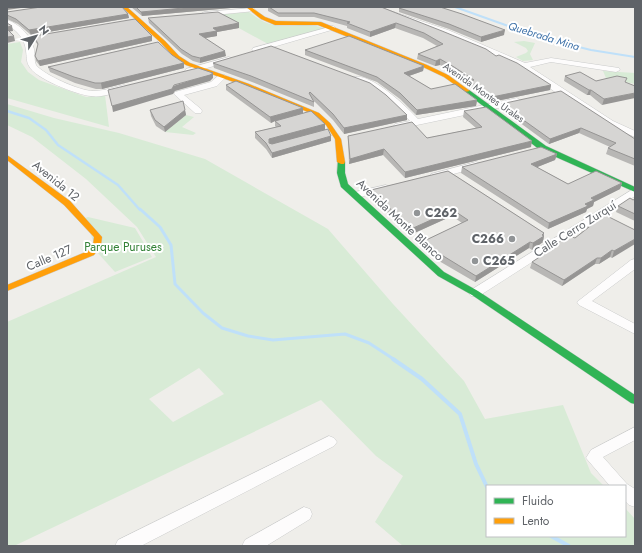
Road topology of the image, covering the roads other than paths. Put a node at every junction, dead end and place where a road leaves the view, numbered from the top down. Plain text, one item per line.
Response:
1 (124, 7) edge
2 (373, 7) edge
3 (250, 8) edge
4 (200, 15) edge
5 (143, 20) junction
6 (7, 22) edge
7 (126, 22) edge
8 (334, 28) junction
9 (270, 46) junction
10 (283, 51) edge
11 (524, 66) junction
12 (51, 68) edge
13 (196, 68) junction
14 (616, 70) dead end
15 (36, 71) junction
16 (181, 72) edge
17 (222, 76) junction
18 (352, 77) edge
19 (136, 84) edge
20 (561, 92) junction
21 (546, 95) edge
22 (525, 99) edge
23 (489, 107) junction
24 (198, 111) dead end
25 (416, 122) junction
26 (392, 127) edge
27 (635, 134) edge
28 (543, 148) junction
29 (527, 152) edge
30 (7, 157) edge
31 (489, 162) edge
32 (450, 172) junction
33 (428, 177) edge
34 (463, 181) edge
35 (399, 185) edge
36 (635, 191) edge
37 (355, 195) junction
38 (97, 245) joint
39 (635, 263) edge
40 (7, 288) edge
41 (475, 294) junction
42 (635, 330) edge
43 (635, 400) edge
44 (635, 433) edge
45 (329, 442) dead end
46 (619, 485) edge
47 (626, 491) edge
48 (635, 500) edge
49 (304, 514) dead end
50 (124, 546) edge
51 (251, 546) edge

1 - 5 street, Avenida Monte Blanco
2 - 11 street
3 - 4 street
3 - 8 street, Avenida Montes Urales
5 - 7 street
5 - 13 street, Avenida Monte Blanco
6 - 15 street
8 - 9 street
8 - 23 street, Avenida Montes Urales
9 - 10 street
9 - 13 street
11 - 14 street
11 - 20 street
12 - 15 street
13 - 16 street
13 - 17 street, Avenida Monte Blanco
15 - 19 street
17 - 24 street
17 - 37 street, Avenida Monte Blanco
18 - 25 street
20 - 21 street
20 - 27 street
22 - 23 street
23 - 25 street
23 - 28 street, Avenida Montes Urales
25 - 26 street
28 - 29 street
28 - 36 street, Avenida Montes Urales
30 - 38 street, Avenida 12
31 - 32 street
32 - 33 street
32 - 34 street
35 - 37 street
36 - 41 street, Calle Cerro Zurquí
37 - 41 street, Avenida Monte Blanco
38 - 40 street, Calle 127
39 - 42 street
41 - 43 street, Avenida Monte Blanco
44 - 46 street
45 - 50 street
47 - 48 street
49 - 51 street

